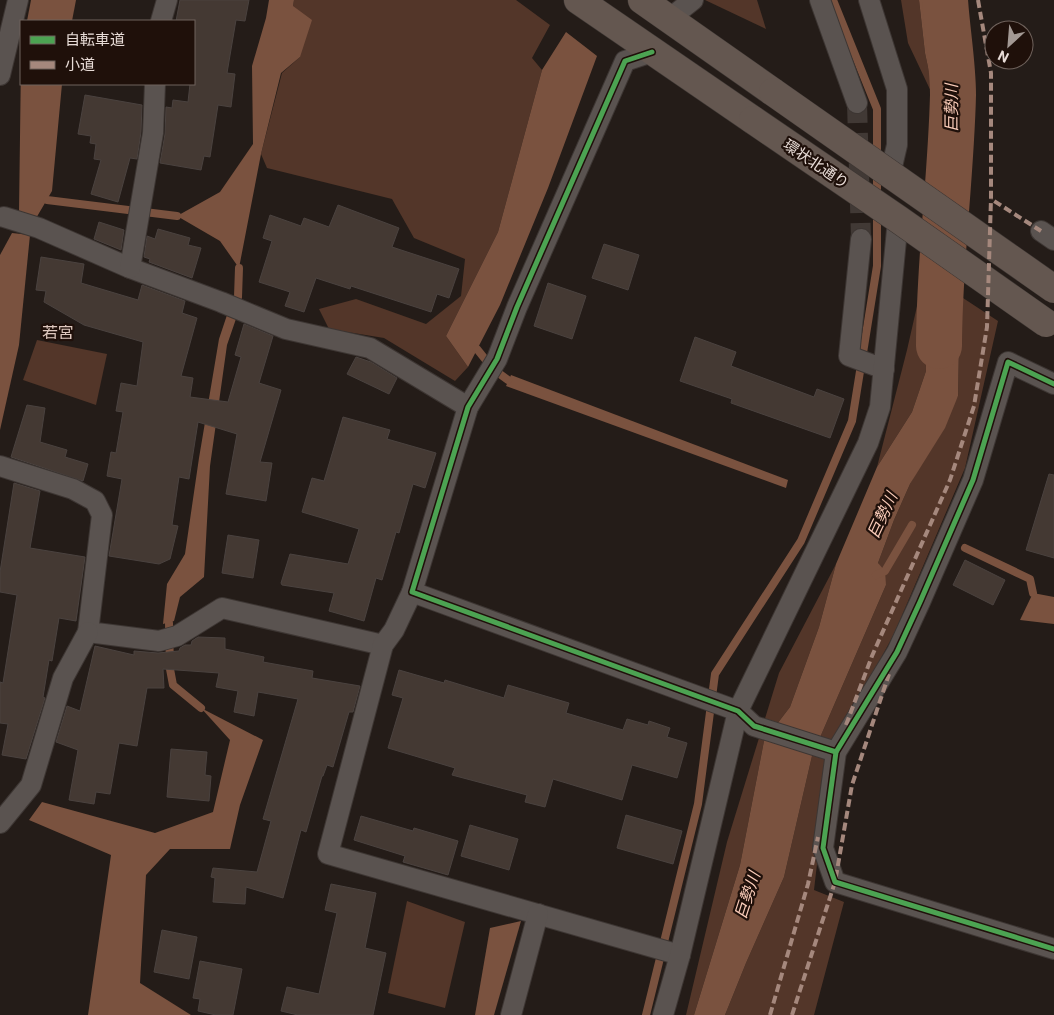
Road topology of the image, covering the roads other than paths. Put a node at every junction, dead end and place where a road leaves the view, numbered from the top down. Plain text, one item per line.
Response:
1 (18, 0) edge
2 (167, 0) edge
3 (578, 0) edge
4 (642, 0) edge
5 (694, 0) edge
6 (820, 0) edge
7 (869, 0) edge
8 (669, 18) junction
9 (161, 20) edge
10 (652, 52) junction
11 (0, 75) edge
12 (155, 85) edge
13 (857, 103) tunnel mouth
14 (890, 175) junction
15 (1, 217) edge
16 (898, 219) junction
17 (861, 239) tunnel mouth
18 (130, 268) junction
19 (1054, 289) edge
20 (1050, 326) edge
21 (884, 369) junction
22 (1052, 377) edge
23 (468, 407) junction
24 (0, 466) edge
25 (412, 592) junction
26 (88, 632) junction
27 (383, 645) junction
28 (731, 708) junction
29 (836, 752) junction
30 (0, 823) edge
31 (538, 914) junction
32 (1054, 948) edge
33 (680, 955) junction
34 (511, 1015) edge
35 (663, 1015) edge

1 - 11 street
2 - 9 street
3 - 10 highway, 環状北通り
4 - 8 highway
5 - 8 street
6 - 13 street
7 - 14 street
8 - 14 highway, bridge
10 - 16 highway, 環状北通り, bridge
10 - 23 street
12 - 18 street
14 - 19 highway, bridge
15 - 18 street
16 - 20 highway, 環状北通り, bridge
16 - 21 street
17 - 21 street
18 - 23 street
21 - 28 street
22 - 29 street
23 - 25 street
24 - 26 street
25 - 27 street
25 - 28 street
26 - 27 street
26 - 30 street
27 - 31 street
28 - 29 street
28 - 33 street
29 - 32 street
31 - 33 street
31 - 34 street
33 - 35 street

